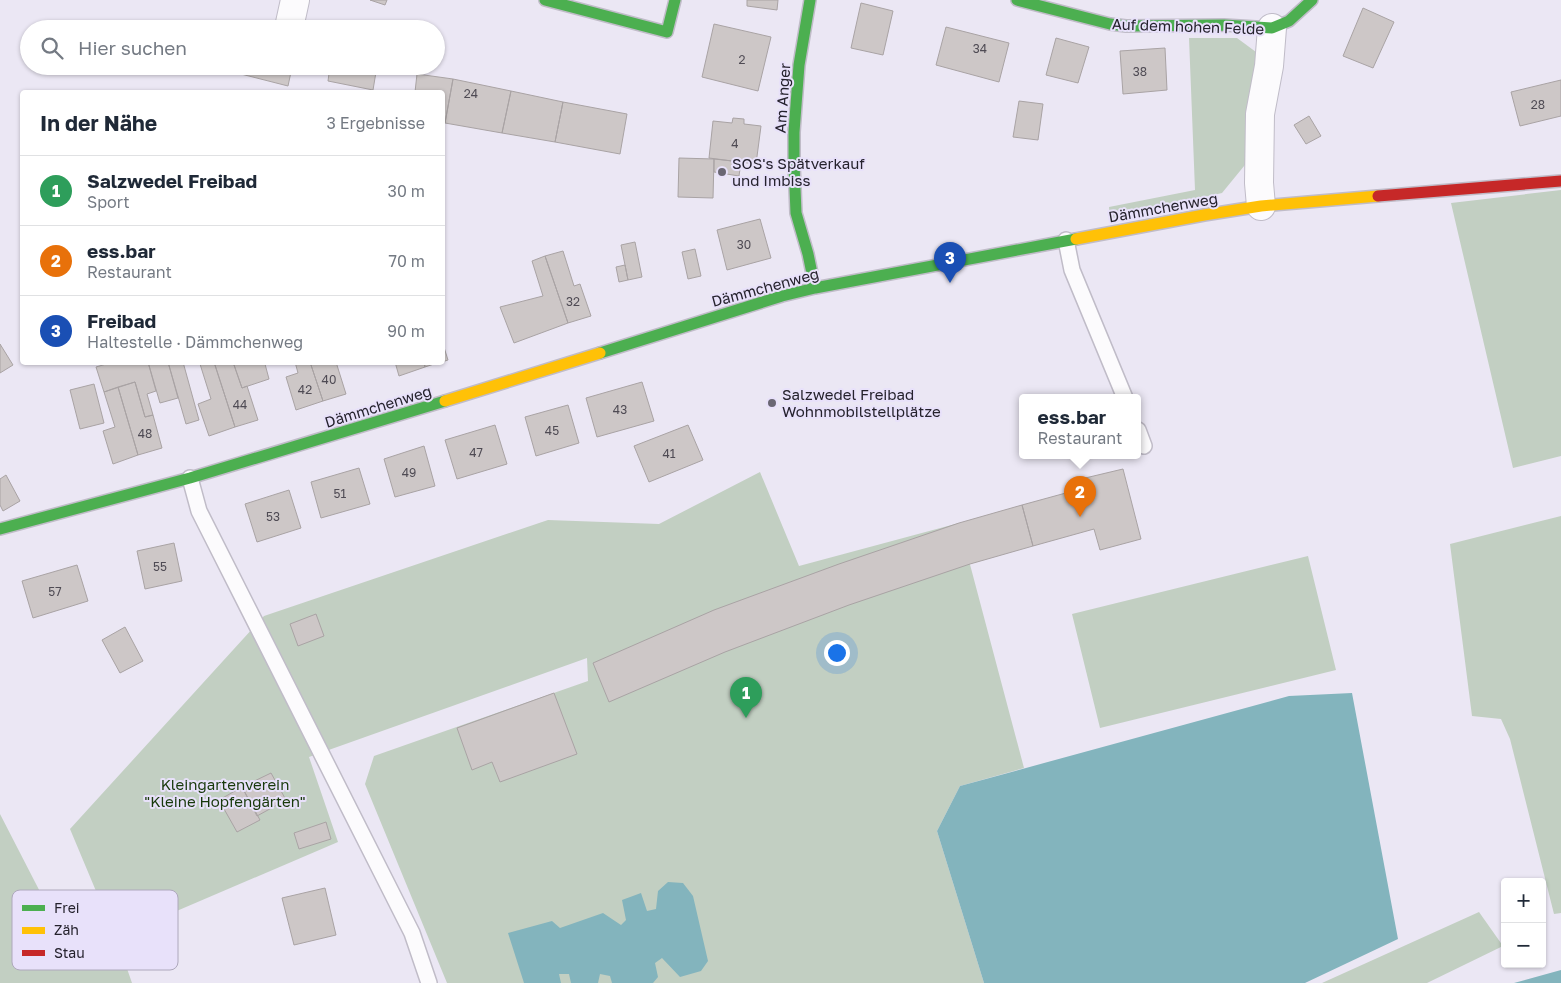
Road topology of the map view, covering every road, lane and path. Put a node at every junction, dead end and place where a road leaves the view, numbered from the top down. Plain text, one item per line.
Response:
1 (545, 0) edge
2 (675, 0) edge
3 (810, 0) edge
4 (1016, 0) edge
5 (1312, 0) edge
6 (1272, 28) junction
7 (1561, 181) edge
8 (1261, 206) junction
9 (1066, 240) junction
10 (815, 288) junction
11 (1123, 394) edge
12 (1141, 438) edge
13 (1144, 446) dead end
14 (190, 478) junction
15 (0, 529) edge
16 (429, 983) edge

1 - 2 street
3 - 10 street, Am Anger
4 - 6 street, Auf dem hohen Felde
5 - 6 street
6 - 8 street
7 - 8 street, Dämmchenweg
8 - 9 street, Dämmchenweg
9 - 10 street, Dämmchenweg
9 - 11 lane
10 - 14 street, Dämmchenweg
12 - 13 lane
14 - 15 street, Dämmchenweg
14 - 16 lane

